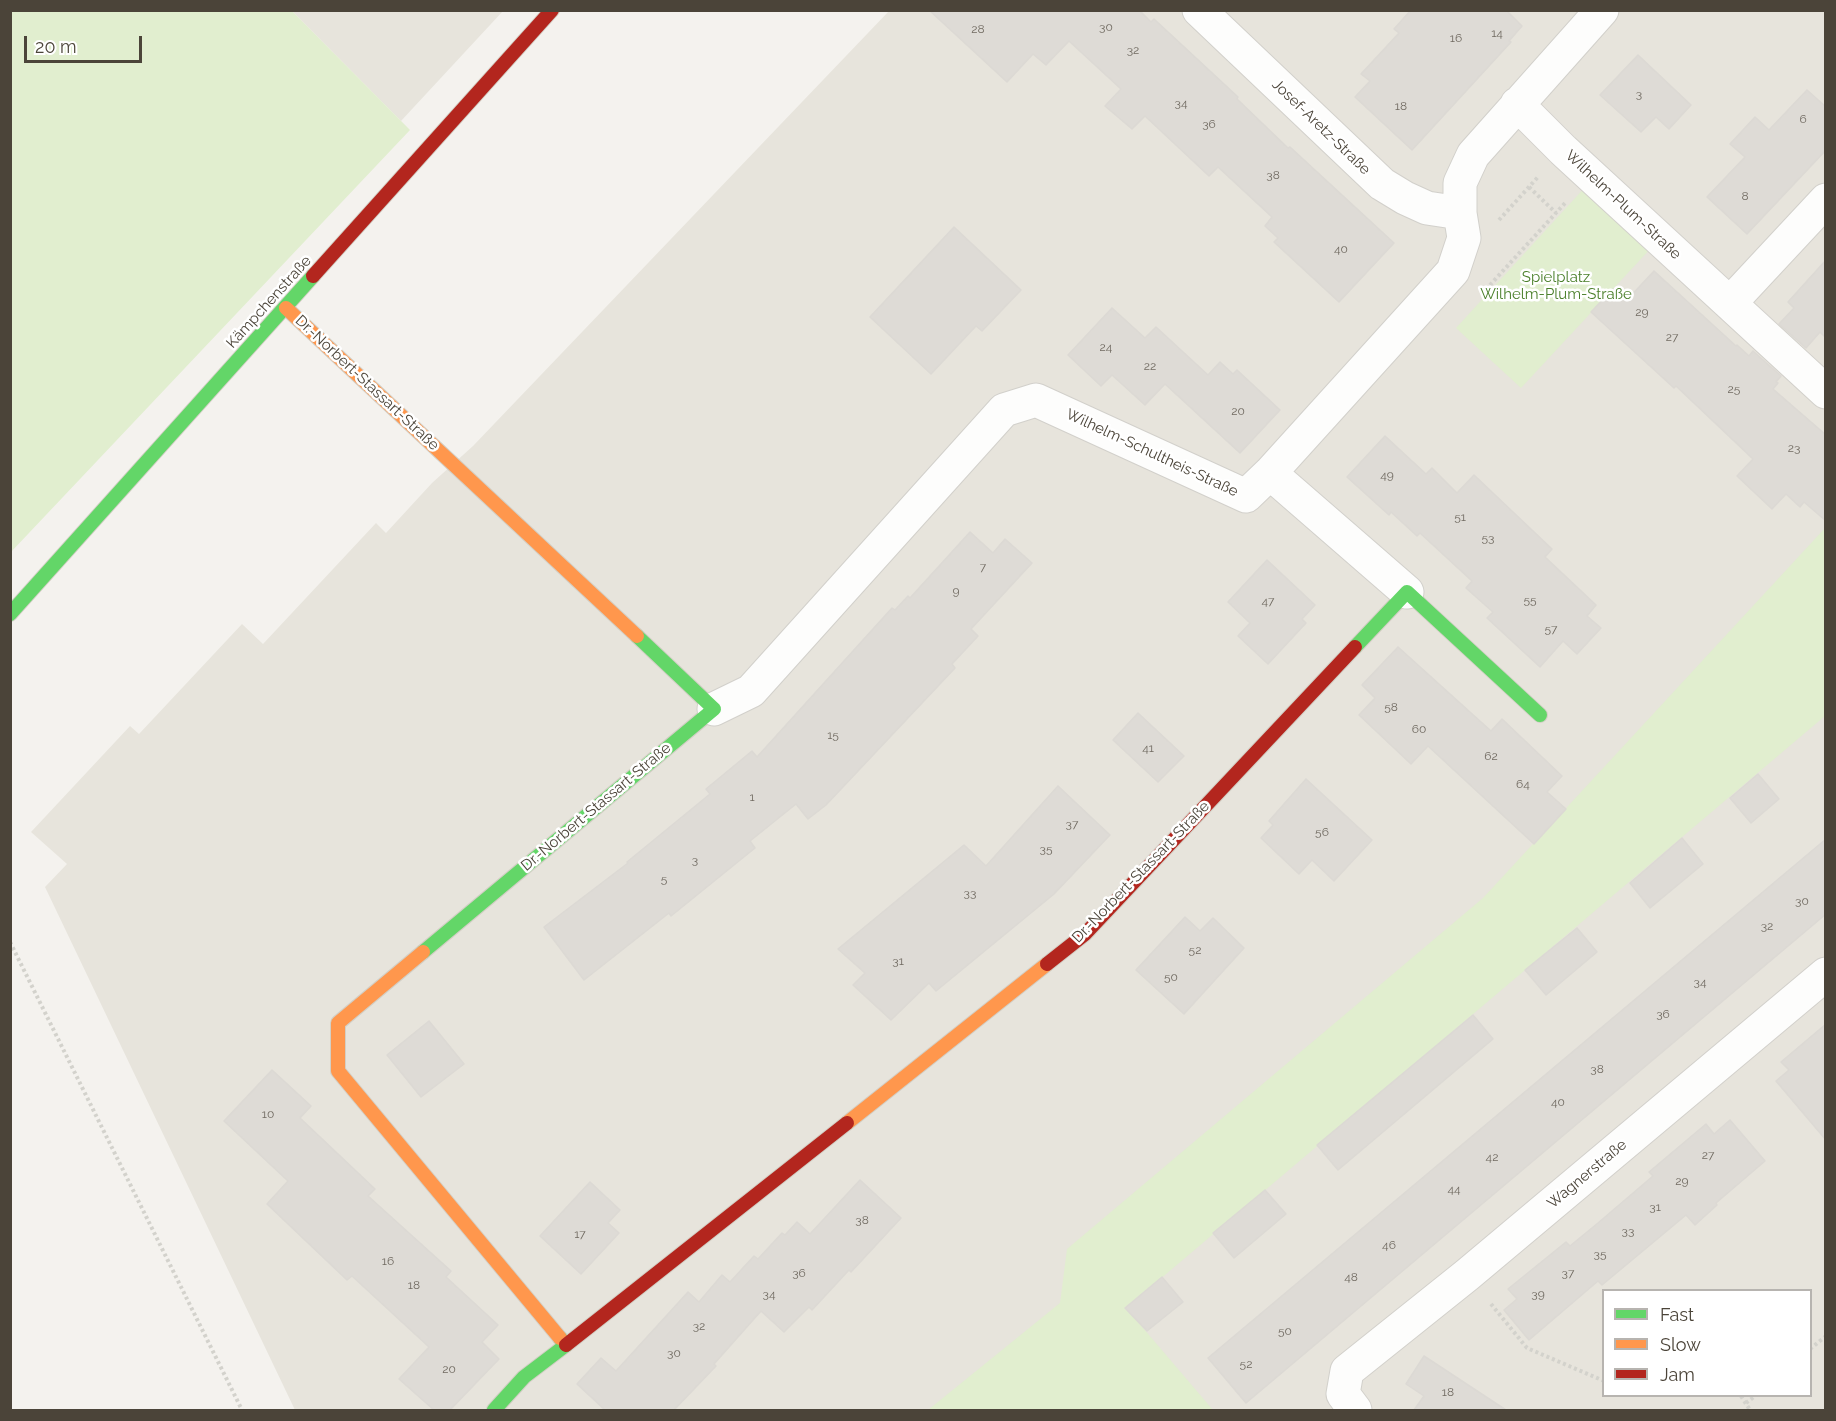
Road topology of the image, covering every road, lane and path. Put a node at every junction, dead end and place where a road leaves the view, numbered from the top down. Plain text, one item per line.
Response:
1 (552, 10) edge
2 (1199, 10) edge
3 (1602, 10) edge
4 (1517, 104) junction
5 (1563, 150) junction
6 (1591, 175) junction
7 (1529, 187) junction
8 (1826, 200) edge
9 (1460, 213) junction
10 (1556, 213) junction
11 (1496, 223) dead end
12 (1498, 276) dead end
13 (1730, 303) junction
14 (286, 308) junction
15 (1826, 392) edge
16 (1270, 473) junction
17 (1407, 592) junction
18 (10, 615) edge
19 (714, 709) junction
20 (1540, 715) dead end
21 (10, 942) edge
22 (1826, 974) edge
23 (1467, 1275) junction
24 (1826, 1336) edge
25 (566, 1345) junction
26 (1812, 1347) edge
27 (1602, 1380) edge
28 (1742, 1397) edge
29 (1753, 1397) edge
30 (1746, 1403) junction
31 (242, 1410) edge
32 (494, 1410) edge
33 (1355, 1410) edge
34 (1750, 1410) edge

1 - 14 street, Kämpchenstraße
2 - 9 street, Josef-Aretz-Straße
3 - 4 street, Wilhelm-Schultheis-Straße
4 - 5 street, Wilhelm-Plum-Straße
4 - 9 street, Wilhelm-Schultheis-Straße
5 - 6 street, Wilhelm-Plum-Straße
5 - 7 path
6 - 10 path
6 - 13 street, Wilhelm-Plum-Straße
7 - 10 path
7 - 11 path
8 - 13 street
9 - 16 street, Wilhelm-Schultheis-Straße
10 - 12 path
13 - 15 street, Wilhelm-Plum-Straße
14 - 18 street, Kämpchenstraße
14 - 19 street, Dr.-Norbert-Stassart-Straße
16 - 17 street
16 - 19 street, Wilhelm-Schultheis-Straße
17 - 20 street
17 - 25 street, Dr.-Norbert-Stassart-Straße
19 - 25 street, Dr.-Norbert-Stassart-Straße
21 - 31 path
22 - 23 street, Wagnerstraße
23 - 27 path
23 - 33 street, Wagnerstraße
24 - 26 path
25 - 32 street, Dr.-Norbert-Stassart-Straße
28 - 30 path
29 - 30 path
30 - 34 path

